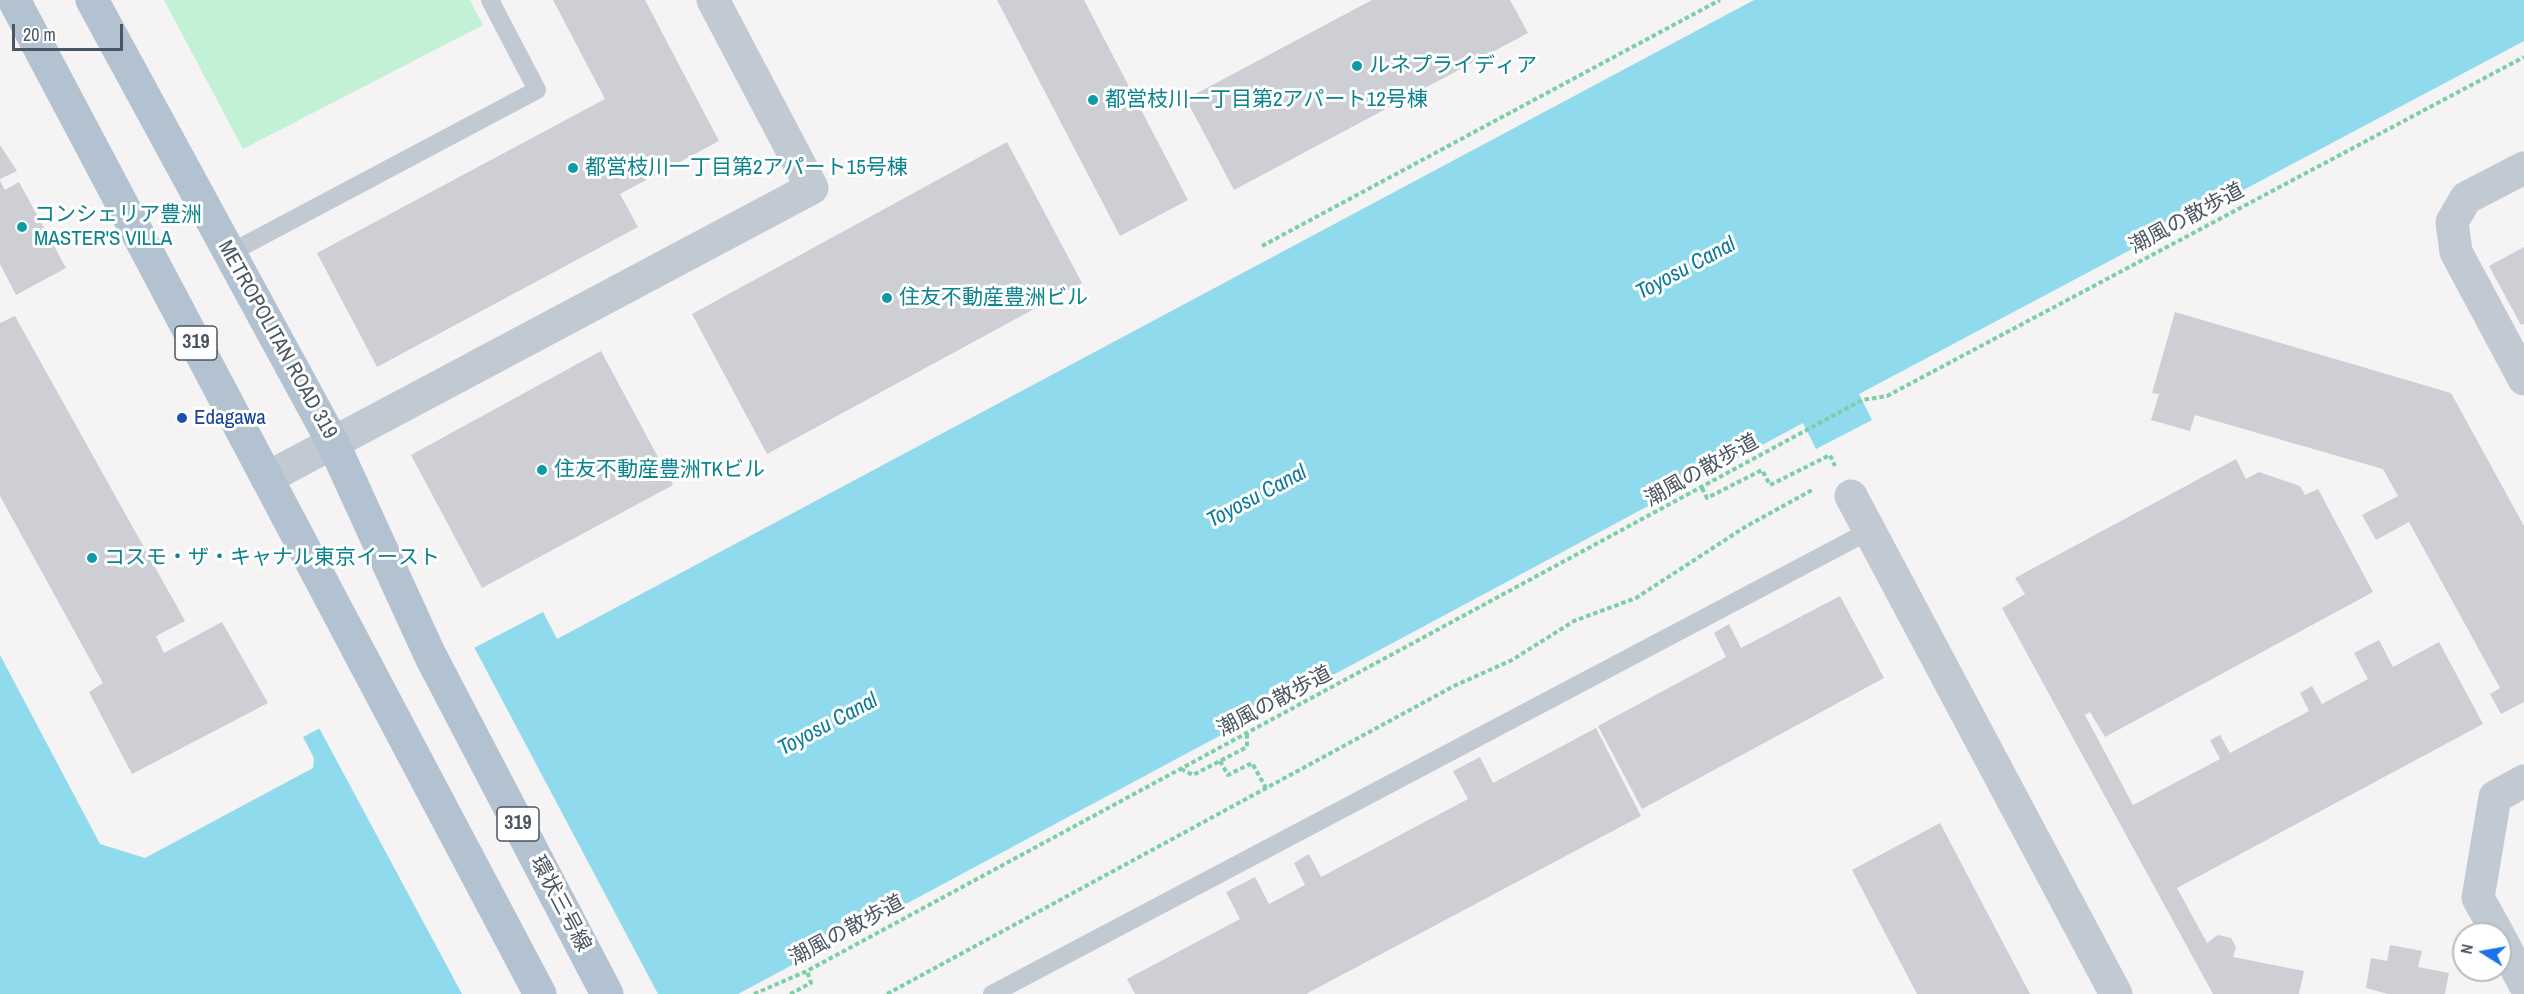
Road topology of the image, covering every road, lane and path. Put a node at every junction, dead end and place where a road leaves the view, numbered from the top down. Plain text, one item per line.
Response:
1 (14, 0) edge
2 (92, 0) edge
3 (489, 0) edge
4 (713, 0) edge
5 (1720, 0) edge
6 (2524, 57) edge
7 (2524, 168) edge
8 (1262, 246) dead end
9 (230, 254) junction
10 (2524, 379) edge
11 (333, 443) junction
12 (1830, 455) dead end
13 (267, 478) junction
14 (1702, 488) junction
15 (1812, 490) dead end
16 (1851, 496) dead end
17 (1869, 531) junction
18 (430, 655) joint
19 (1248, 734) junction
20 (1220, 760) junction
21 (1180, 769) junction
22 (2524, 781) edge
23 (1266, 788) junction
24 (2491, 922) edge
25 (2512, 960) edge
26 (807, 971) junction
27 (2524, 983) edge
28 (540, 994) edge
29 (607, 994) edge
30 (754, 994) edge
31 (790, 994) edge
32 (888, 994) edge
33 (992, 994) edge
34 (2116, 994) edge

1 - 13 main road, 319
2 - 9 main road, METROPOLITAN ROAD 319 / 319
3 - 9 lane
4 - 11 street
5 - 8 path
6 - 14 path, 潮風の散歩道
7 - 10 street
9 - 11 main road, METROPOLITAN ROAD 319 / 319
11 - 13 street
11 - 18 main road, METROPOLITAN ROAD 319 / 319
12 - 14 path
13 - 28 main road, 319
14 - 19 path, 潮風の散歩道
15 - 23 path
16 - 17 street
17 - 33 lane
17 - 34 street
18 - 29 main road, 環状三号線 / 319
19 - 20 path
19 - 21 path, 潮風の散歩道
20 - 21 path
20 - 23 path
21 - 26 path, 潮風の散歩道
22 - 24 street
23 - 32 path
25 - 27 street
26 - 30 path, 潮風の散歩道
26 - 31 path

